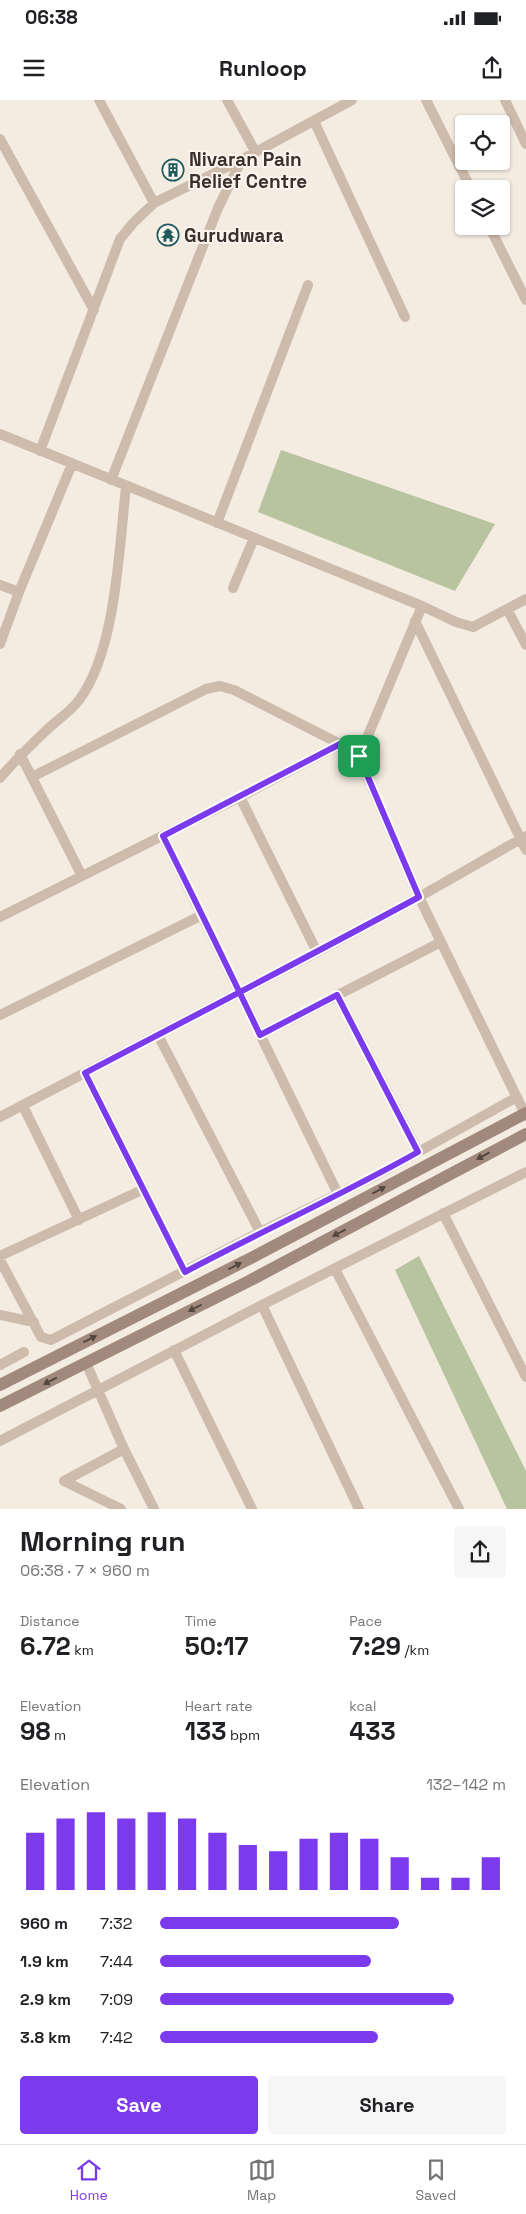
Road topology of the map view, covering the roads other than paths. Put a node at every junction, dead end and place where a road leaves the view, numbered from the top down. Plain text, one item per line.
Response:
1 (99, 100) edge
2 (227, 100) edge
3 (352, 100) edge
4 (426, 100) edge
5 (505, 100) edge
6 (314, 121) junction
7 (0, 139) edge
8 (526, 144) edge
9 (254, 151) junction
10 (242, 159) junction
11 (466, 180) edge
12 (154, 203) junction
13 (494, 235) edge
14 (308, 285) dead end
15 (526, 300) edge
16 (94, 310) junction
17 (405, 317) dead end
18 (0, 434) edge
19 (40, 451) junction
20 (72, 464) junction
21 (111, 480) junction
22 (126, 486) junction
23 (217, 523) junction
24 (254, 538) junction
25 (0, 585) edge
26 (233, 588) dead end
27 (19, 592) junction
28 (526, 599) edge
29 (422, 606) junction
30 (507, 609) junction
31 (415, 621) junction
32 (0, 644) edge
33 (526, 645) edge
34 (340, 744) junction
35 (20, 754) junction
36 (359, 756) junction
37 (32, 777) junction
38 (0, 778) edge
39 (240, 797) junction
40 (163, 836) junction
41 (523, 837) edge
42 (526, 850) edge
43 (82, 876) junction
44 (419, 897) junction
45 (202, 915) junction
46 (0, 917) edge
47 (441, 942) junction
48 (317, 952) junction
49 (240, 992) junction
50 (337, 995) junction
51 (0, 1015) edge
52 (158, 1035) junction
53 (260, 1035) junction
54 (85, 1073) junction
55 (517, 1098) junction
56 (23, 1106) junction
57 (526, 1114) edge
58 (0, 1117) edge
59 (526, 1134) edge
60 (418, 1152) junction
61 (526, 1172) edge
62 (144, 1189) junction
63 (338, 1194) junction
64 (443, 1212) junction
65 (79, 1220) junction
66 (260, 1232) junction
67 (0, 1256) edge
68 (0, 1260) edge
69 (334, 1269) junction
70 (185, 1272) junction
71 (262, 1305) junction
72 (0, 1315) edge
73 (34, 1322) junction
74 (174, 1350) junction
75 (24, 1352) dead end
76 (86, 1363) junction
77 (0, 1365) edge
78 (526, 1377) edge
79 (0, 1385) edge
80 (99, 1389) junction
81 (0, 1406) edge
82 (0, 1441) edge
83 (124, 1449) junction
84 (121, 1509) edge
85 (154, 1509) edge
86 (252, 1509) edge
87 (359, 1509) edge
88 (459, 1509) edge

1 - 12 street
2 - 9 street
3 - 6 street
4 - 11 street
5 - 8 street
6 - 9 street
6 - 17 street
7 - 16 street
9 - 10 street
10 - 12 street
10 - 21 street
12 - 16 street
13 - 15 street
14 - 23 street
16 - 19 street
18 - 19 street
19 - 20 street
20 - 21 street
20 - 27 street
21 - 22 street
22 - 23 street
22 - 35 street
23 - 24 street
24 - 26 street
24 - 29 street
25 - 27 street
27 - 32 street
28 - 30 street
29 - 30 street
29 - 31 street
30 - 33 street
31 - 36 street
31 - 41 street
34 - 36 street
34 - 37 street
34 - 39 street
35 - 37 street
35 - 38 street
36 - 44 street
37 - 43 street
39 - 40 street
39 - 48 street
40 - 43 street
40 - 45 street
41 - 42 street
41 - 44 street
43 - 46 street
44 - 47 street
44 - 48 street
45 - 49 street
45 - 51 street
47 - 50 street
47 - 55 street
48 - 49 street
49 - 52 street
49 - 53 street
50 - 53 street
50 - 60 street
52 - 54 street
52 - 66 street
53 - 63 street
54 - 56 street
54 - 62 street
55 - 57 street
55 - 60 street
56 - 58 street
56 - 65 street
79 -> 57 street
59 -> 76 street
60 - 63 street
61 - 64 street
62 - 65 street
62 - 70 street
63 - 66 street
64 - 69 street
64 - 78 street
65 - 67 street
66 - 70 street
68 - 73 street
69 - 71 street
69 - 88 street
70 - 73 street
71 - 74 street
71 - 87 street
72 - 73 street
74 - 80 street
74 - 86 street
75 - 77 street
76 - 80 street
76 -> 81 street
80 - 82 street
80 - 83 street
83 - 84 street
83 - 85 street

